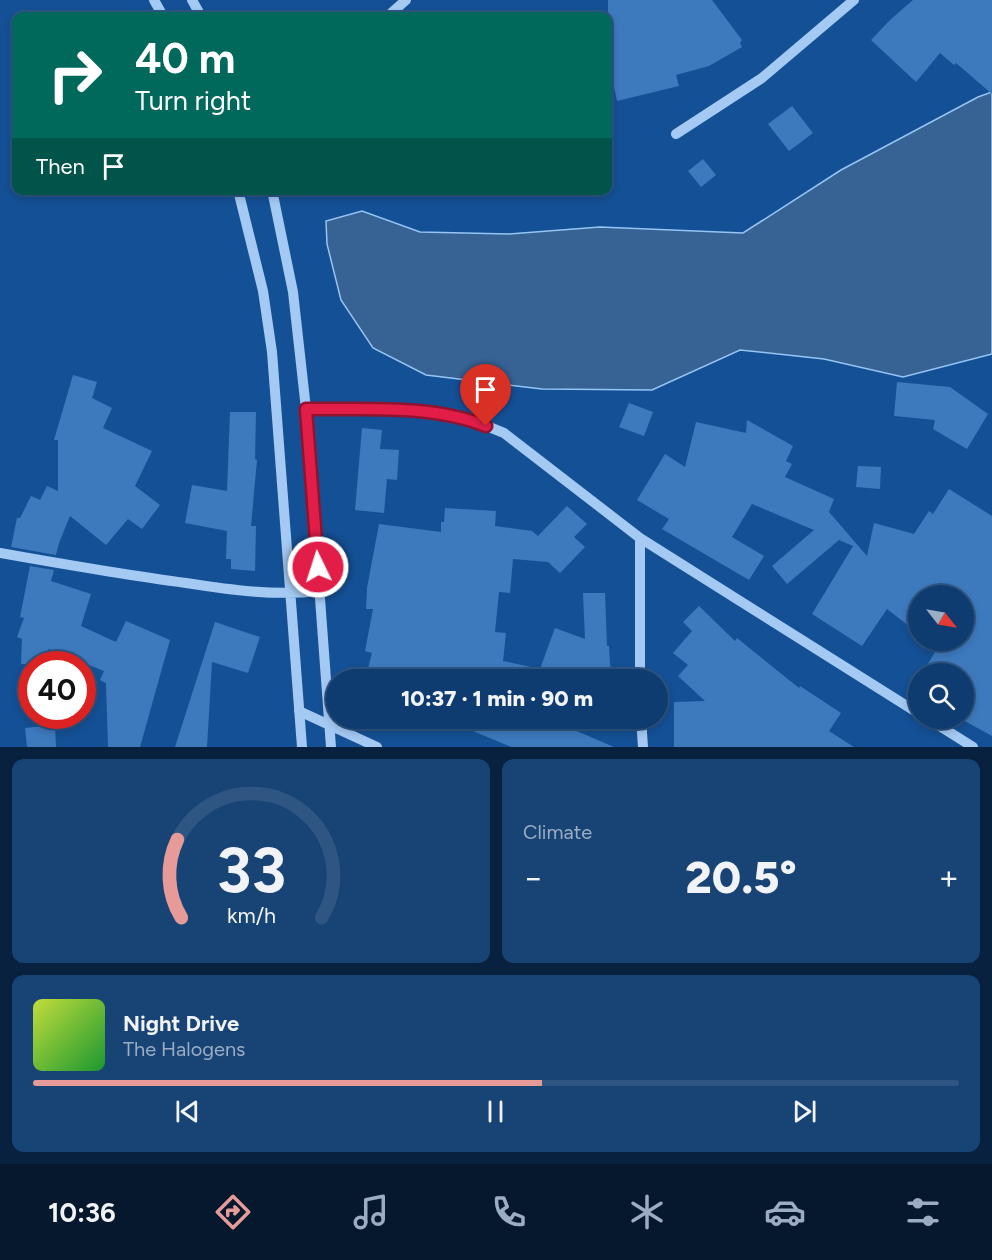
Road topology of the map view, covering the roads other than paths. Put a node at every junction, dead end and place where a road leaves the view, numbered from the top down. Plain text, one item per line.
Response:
1 (406, 0) edge
2 (854, 0) edge
3 (392, 12) edge
4 (676, 134) dead end
5 (239, 195) edge
6 (273, 195) edge
7 (306, 409) junction
8 (640, 538) junction
9 (0, 553) edge
10 (319, 591) junction
11 (290, 595) junction
12 (640, 669) edge
13 (326, 684) edge
14 (908, 707) edge
15 (299, 711) junction
16 (326, 723) edge
17 (329, 729) edge
18 (339, 729) edge
19 (642, 729) edge
20 (944, 729) edge
21 (302, 747) edge
22 (331, 747) edge
23 (377, 747) edge
24 (643, 747) edge
25 (972, 747) edge

1 - 3 street
2 - 4 street
5 - 11 street
6 - 7 street
7 - 8 street
7 - 10 street
8 - 12 street
8 - 14 street
9 - 11 street
10 - 11 street
10 - 13 street
11 - 15 street
15 - 16 street
15 - 21 street
17 - 22 street
18 - 23 street
19 - 24 street
20 - 25 street

